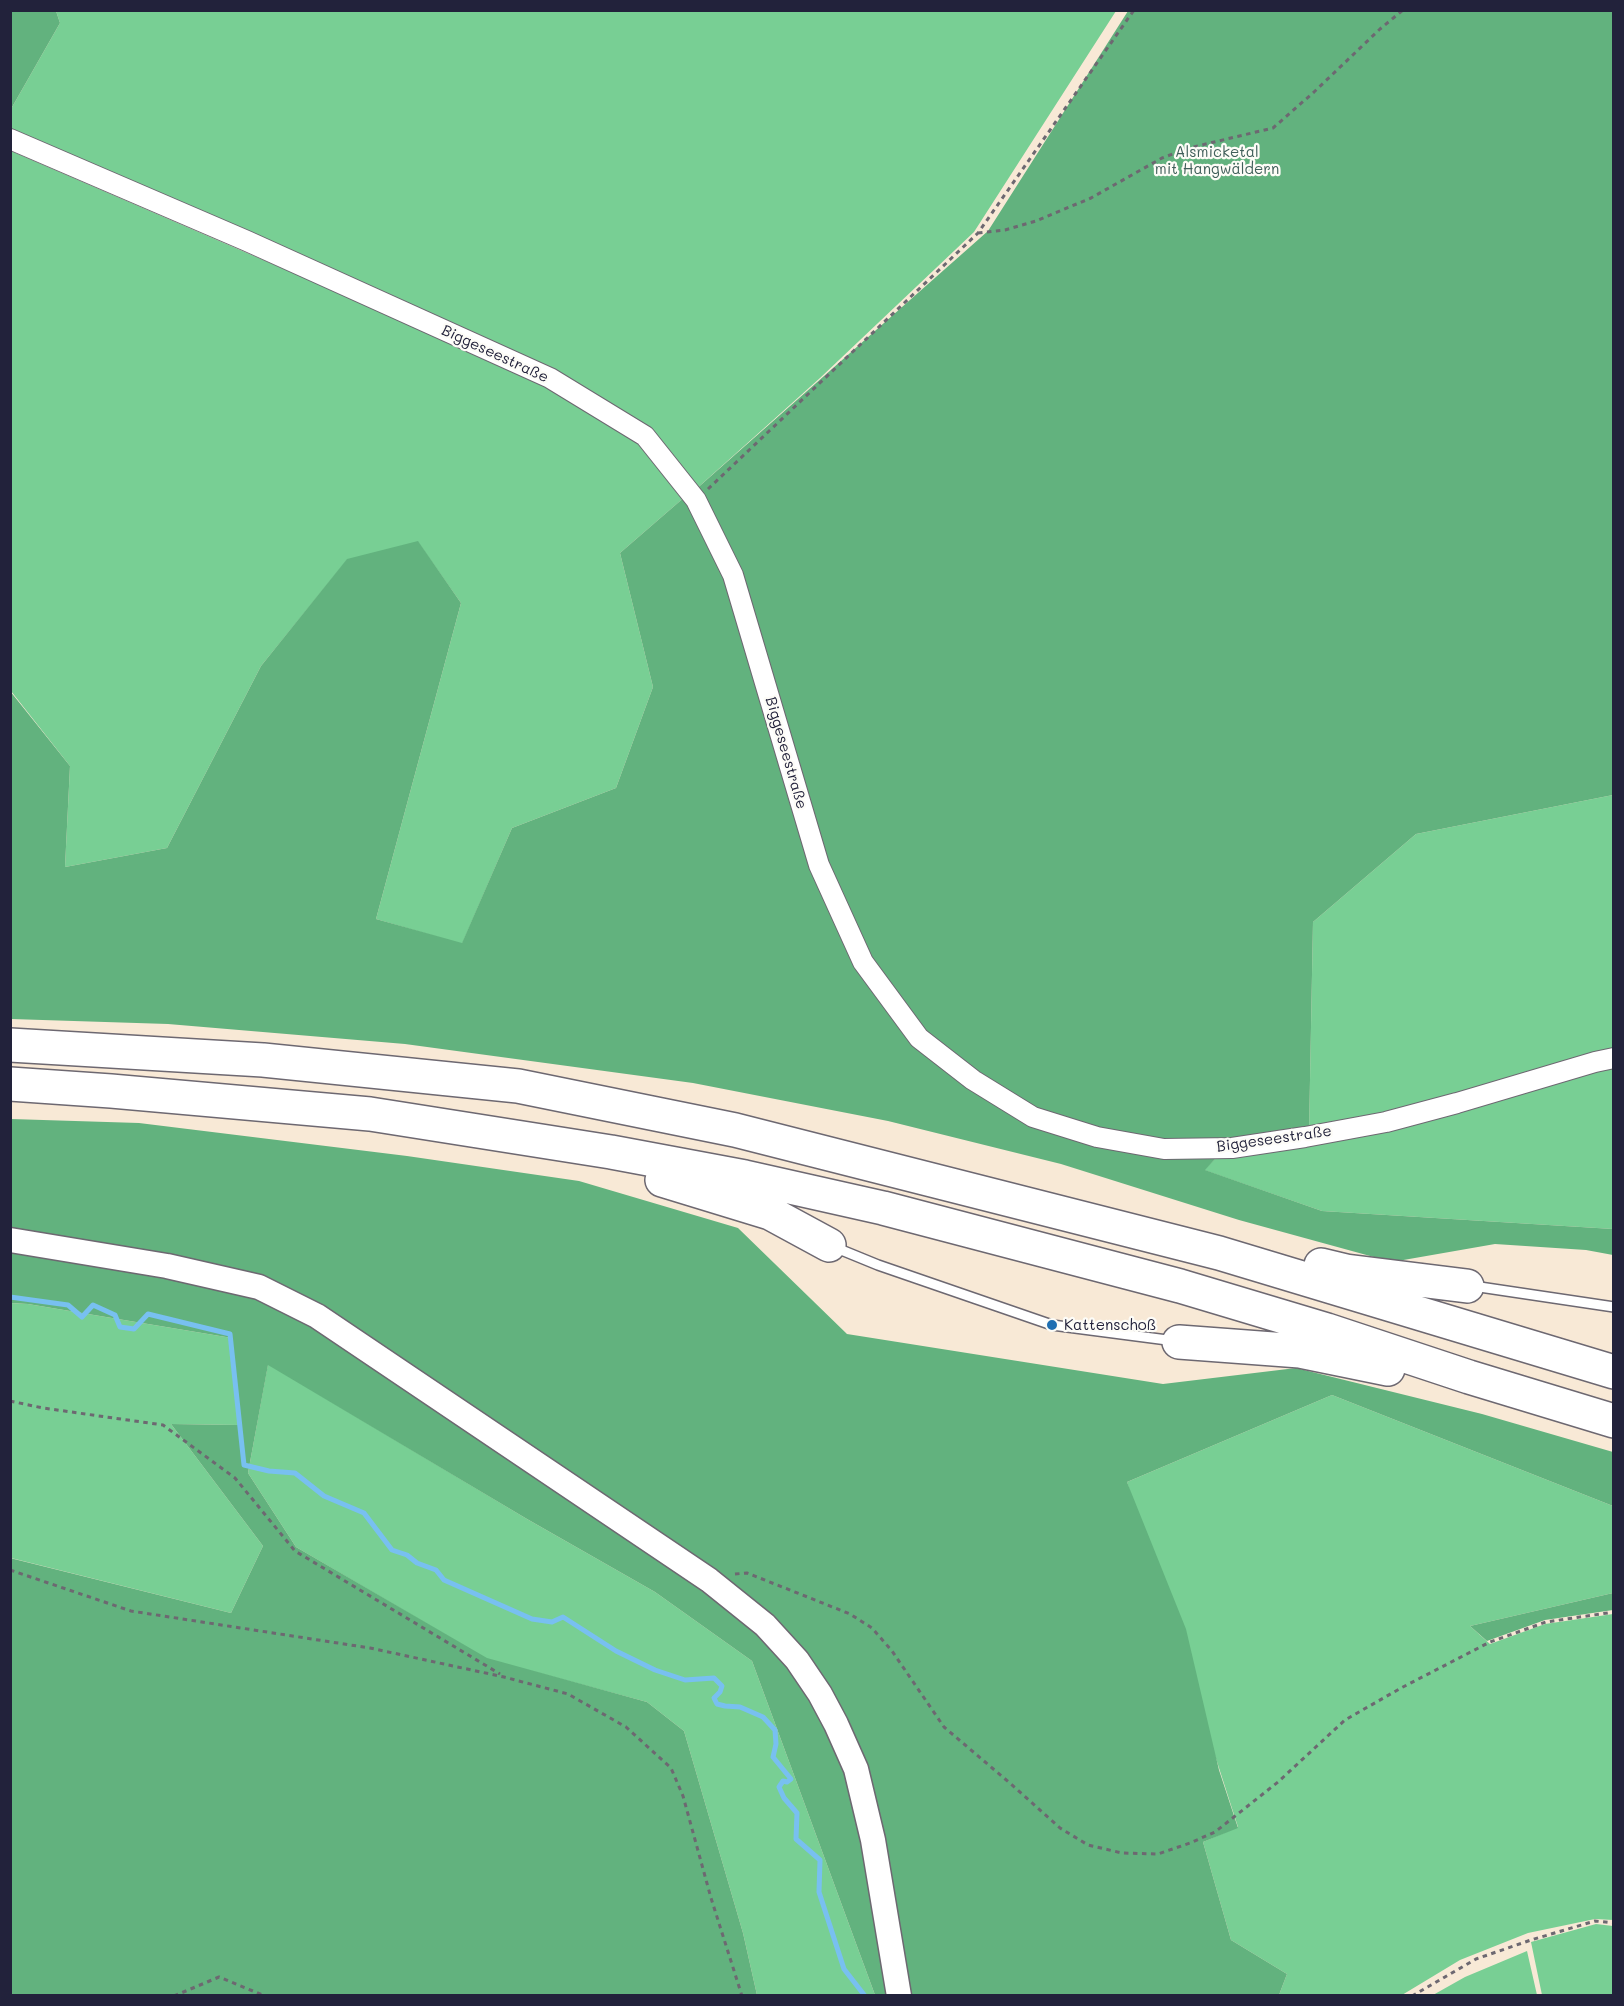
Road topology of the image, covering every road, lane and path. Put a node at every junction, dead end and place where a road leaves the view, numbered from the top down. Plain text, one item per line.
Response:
1 (1134, 10) edge
2 (1403, 10) edge
3 (10, 139) edge
4 (978, 233) junction
5 (696, 500) junction
6 (10, 1045) edge
7 (1614, 1058) edge
8 (10, 1084) edge
9 (611, 1152) junction
10 (10, 1240) edge
11 (829, 1245) joint
12 (1219, 1253) junction
13 (1467, 1286) joint
14 (1614, 1307) edge
15 (1179, 1342) joint
16 (1614, 1372) edge
17 (1469, 1377) junction
18 (10, 1401) edge
19 (1614, 1421) edge
20 (10, 1570) edge
21 (709, 1581) junction
22 (1614, 1612) edge
23 (504, 1677) junction
24 (1614, 1923) edge
25 (174, 1995) edge
26 (265, 1995) edge
27 (742, 1995) edge
28 (899, 1995) edge
29 (1412, 1995) edge

1 - 4 path
2 - 4 path
3 - 5 street, Biggeseestraße
4 - 5 path
5 - 7 street, Biggeseestraße
6 - 12 highway
8 - 9 highway
9 - 11 highway
9 - 17 highway
10 - 21 street
11 - 15 lane
12 - 13 highway
12 - 16 highway
13 - 14 lane
15 - 17 highway
17 - 19 highway
18 - 23 path
20 - 23 path
21 - 22 path
21 - 28 street
23 - 27 path
24 - 29 path
25 - 26 path

